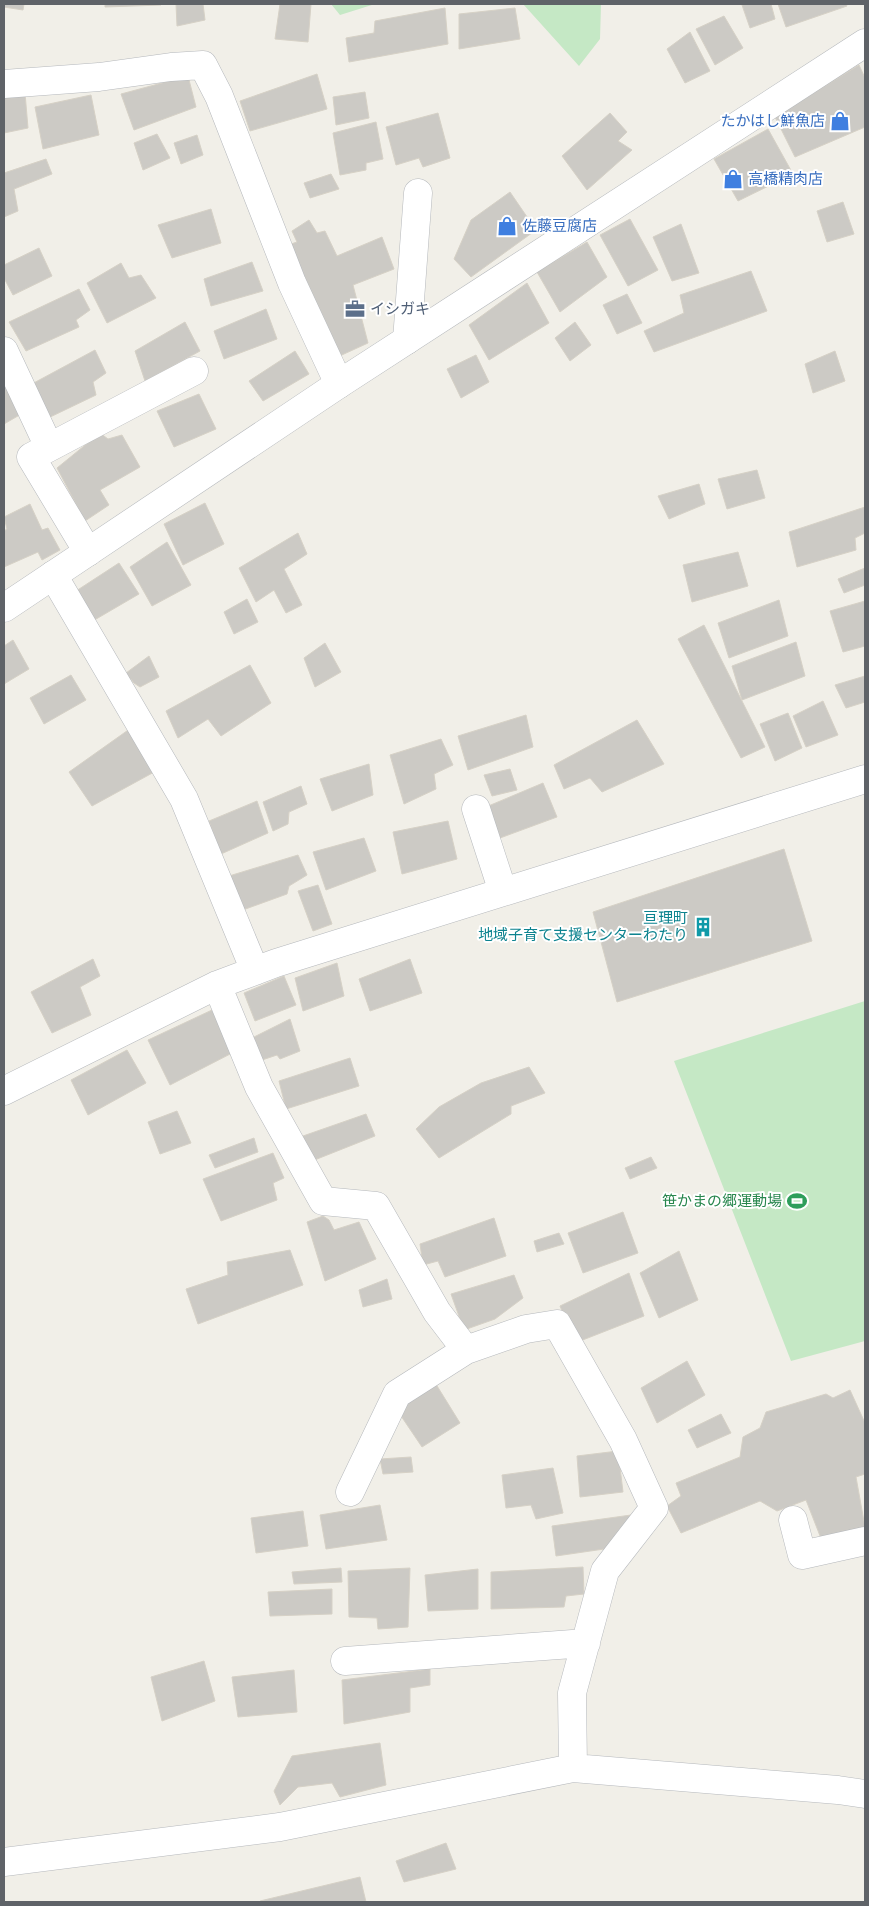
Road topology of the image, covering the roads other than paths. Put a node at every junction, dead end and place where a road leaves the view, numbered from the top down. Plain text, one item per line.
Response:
1 (865, 43) edge
2 (4, 84) edge
3 (418, 193) dead end
4 (407, 340) junction
5 (4, 351) edge
6 (194, 371) dead end
7 (339, 384) junction
8 (49, 447) junction
9 (88, 552) junction
10 (53, 575) junction
11 (4, 608) edge
12 (865, 779) edge
13 (476, 809) dead end
14 (503, 892) junction
15 (255, 971) junction
16 (216, 985) junction
17 (4, 1091) edge
18 (466, 1350) junction
19 (350, 1492) dead end
20 (793, 1520) dead end
21 (865, 1541) edge
22 (586, 1643) junction
23 (345, 1661) dead end
24 (573, 1768) junction
25 (865, 1794) edge
26 (4, 1862) edge

1 - 4 street
2 - 7 street
3 - 4 street
4 - 7 street
5 - 8 street
6 - 8 street
7 - 9 street
8 - 9 street
9 - 10 street
10 - 11 street
10 - 15 street
12 - 14 street
13 - 14 street
14 - 15 street
15 - 16 street
16 - 17 street
16 - 18 street
18 - 19 street
18 - 22 street
20 - 21 street
22 - 23 street
22 - 24 street
24 - 25 street
24 - 26 street

